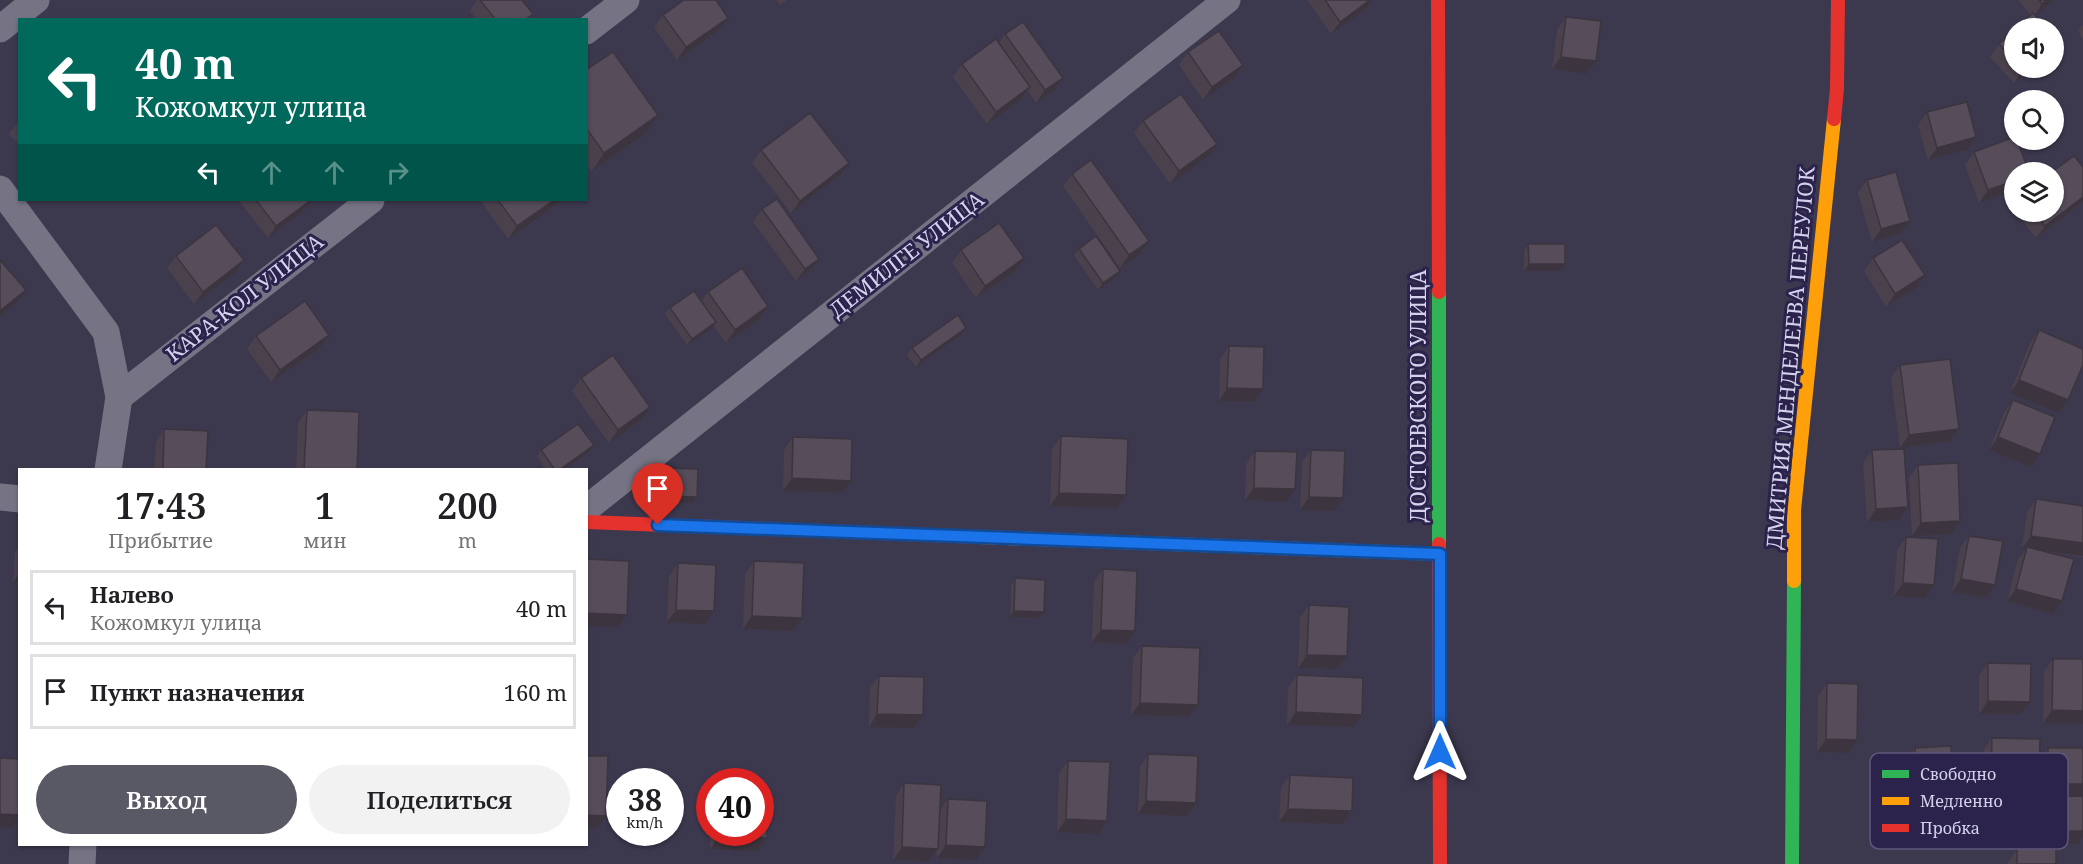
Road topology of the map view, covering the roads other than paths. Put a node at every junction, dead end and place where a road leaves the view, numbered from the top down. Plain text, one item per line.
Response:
1 (36, 0) edge
2 (626, 0) edge
3 (1227, 0) edge
4 (1438, 0) edge
5 (1838, 0) edge
6 (0, 29) edge
7 (588, 29) edge
8 (0, 189) edge
9 (370, 201) edge
10 (119, 397) junction
11 (108, 468) edge
12 (0, 497) edge
13 (18, 499) edge
14 (588, 507) edge
15 (588, 522) edge
16 (1440, 554) junction
17 (83, 846) edge
18 (82, 864) edge
19 (1440, 864) edge
20 (1792, 864) edge

1 - 6 street
2 - 7 street
3 - 14 street, ДЕМИЛГЕ УЛИЦА
4 - 16 street, ДОСТОЕВСКОГО УЛИЦА
5 - 20 street, ДМИТРИЯ МЕНДЕЛЕЕВА ПЕРЕУЛОК
8 - 10 street
9 - 10 street, КАРА-КОЛ УЛИЦА
10 - 11 street
12 - 13 street
15 - 16 street
16 - 19 street, ДОСТОЕВСКОГО УЛИЦА
17 - 18 street

